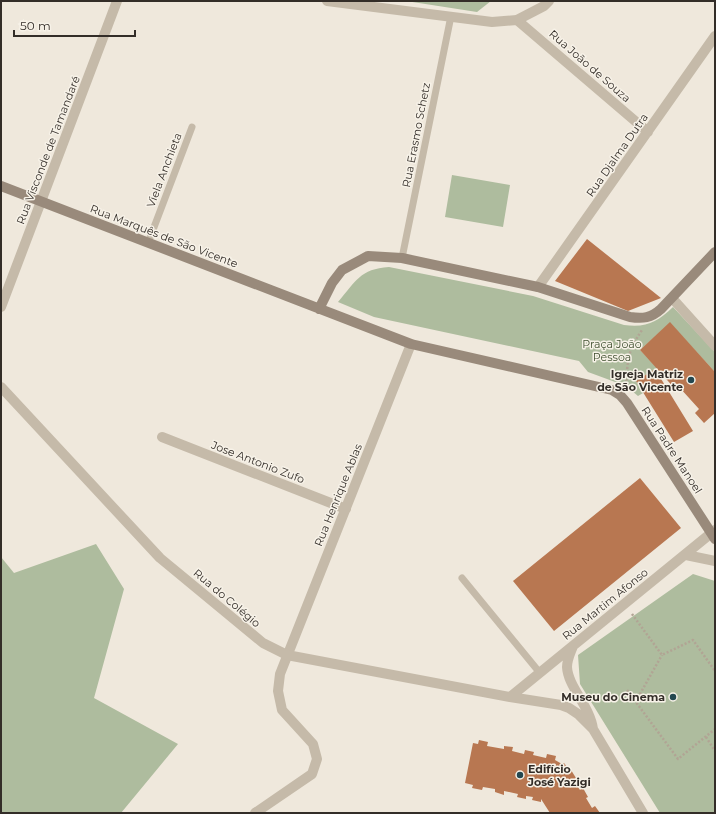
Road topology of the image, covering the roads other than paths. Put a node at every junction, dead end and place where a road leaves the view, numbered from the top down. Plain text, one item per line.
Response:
1 (117, 1) edge
2 (327, 1) edge
3 (549, 1) edge
4 (451, 16) junction
5 (517, 20) junction
6 (715, 36) edge
7 (192, 127) dead end
8 (648, 132) junction
9 (1, 186) edge
10 (41, 202) junction
11 (148, 243) junction
12 (715, 252) edge
13 (402, 258) junction
14 (538, 287) junction
15 (672, 298) junction
16 (1, 307) edge
17 (319, 309) junction
18 (411, 344) junction
19 (715, 346) edge
20 (1, 387) edge
21 (162, 437) dead end
22 (346, 509) junction
23 (714, 534) edge
24 (686, 555) junction
25 (715, 561) edge
26 (462, 578) dead end
27 (573, 646) junction
28 (287, 655) junction
29 (540, 673) junction
30 (510, 697) junction
31 (593, 729) junction
32 (255, 813) edge
33 (643, 813) edge

1 - 10 street, Rua Visconde de Tamandaré
2 - 4 street
3 - 5 street
4 - 5 street
4 - 13 lane, Rua Erasmo Schetz
5 - 8 street, Rua João de Souza
6 - 8 street, Rua Djalma Dutra
7 - 11 lane, Viela Anchieta
8 - 14 street, Rua Djalma Dutra
9 - 10 main road, Rua Marquês de São Vicente
10 - 11 main road, Rua Marquês de São Vicente
10 - 16 street, Rua Visconde de Tamandaré
11 - 17 main road, Rua Marquês de São Vicente
12 - 15 main road
13 - 14 main road
13 - 17 main road
14 - 15 main road
15 - 19 street
17 - 18 main road
18 - 22 street, Rua Henrique Ablas
18 - 23 main road, Rua Padre Manoel
20 - 28 street, Rua do Colégio
21 - 22 street, Jose Antonio Zufo
22 - 28 street, Rua Henrique Ablas
23 - 24 street, Rua Martim Afonso
24 - 25 street
24 - 27 street, Rua Martim Afonso
26 - 29 lane
27 - 29 street, Rua Martim Afonso
27 - 31 street
28 - 30 street, Rua do Colégio
28 - 32 street, Rua Henrique Ablas
29 - 30 street, Rua Martim Afonso
30 - 31 street, Rua do Colégio
31 - 33 street

